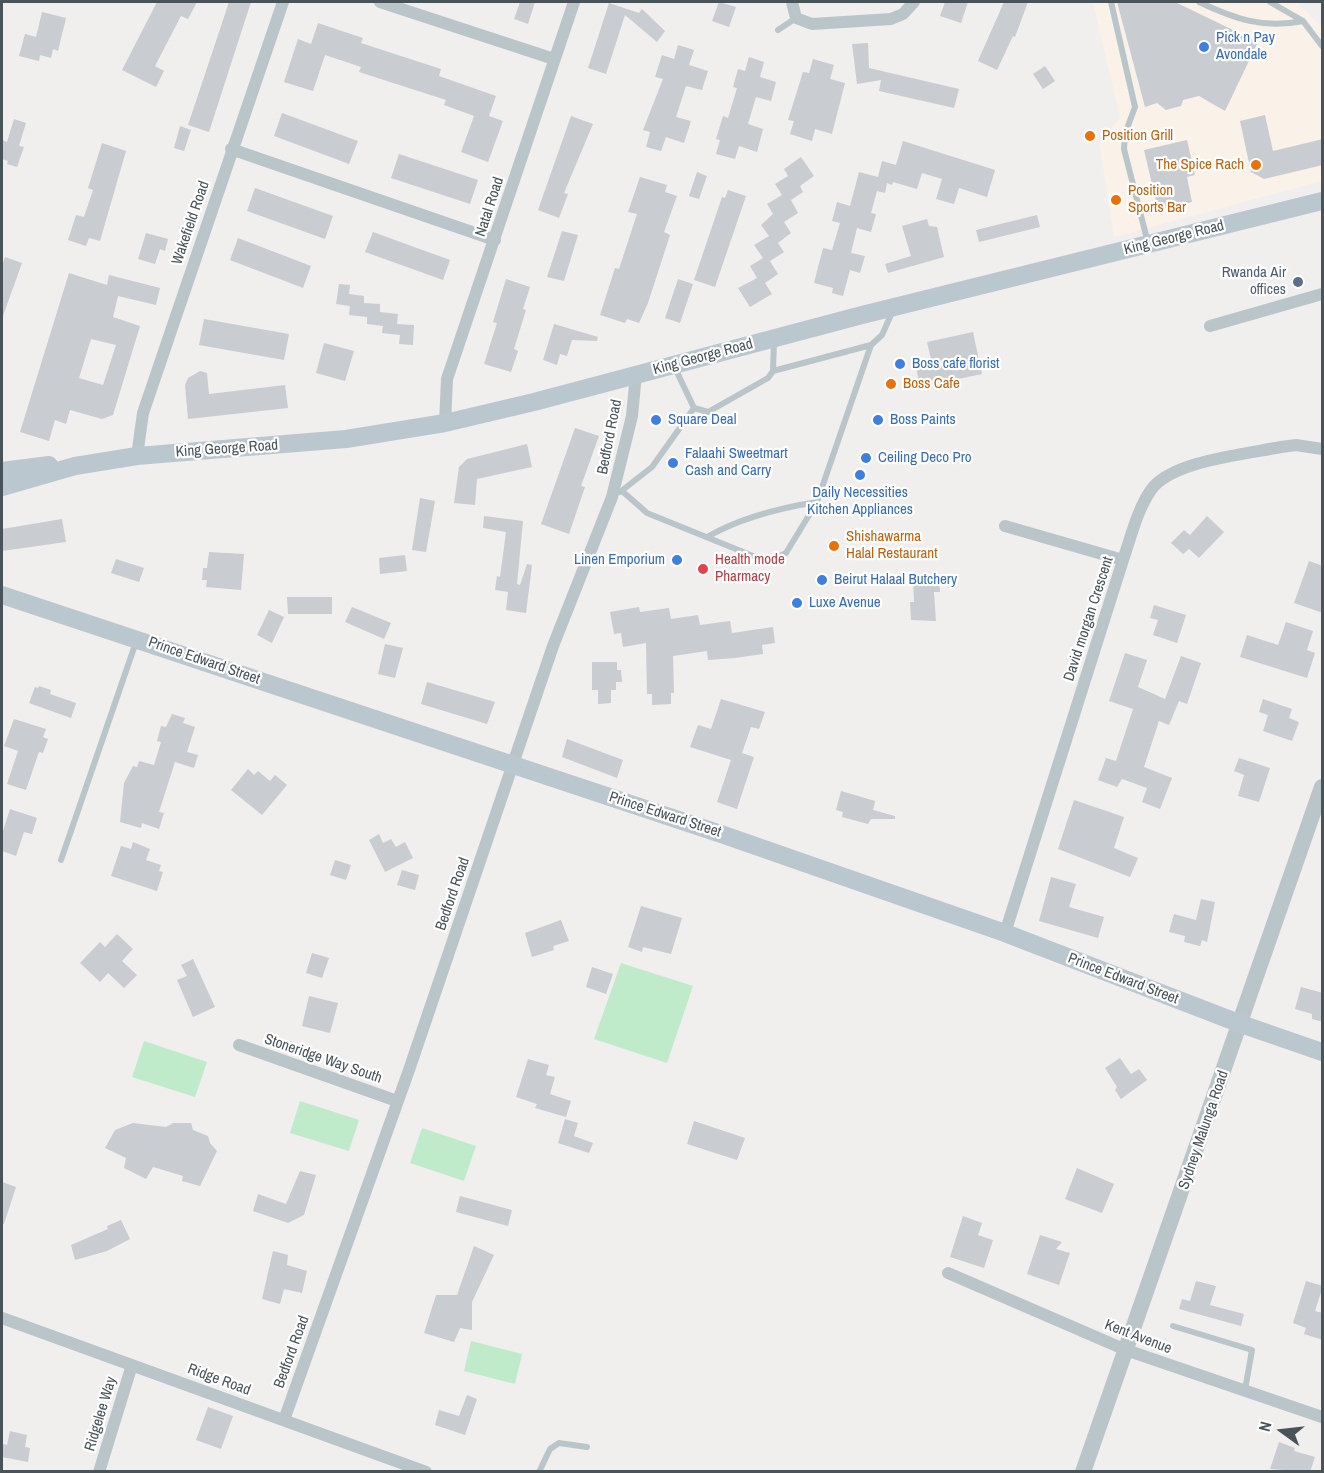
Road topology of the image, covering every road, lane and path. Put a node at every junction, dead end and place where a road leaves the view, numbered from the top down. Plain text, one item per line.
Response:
1 (283, 2) edge
2 (380, 2) edge
3 (574, 2) edge
4 (792, 2) edge
5 (914, 2) edge
6 (1111, 2) edge
7 (1199, 2) edge
8 (1270, 2) edge
9 (796, 18) junction
10 (1303, 21) junction
11 (778, 30) dead end
12 (1323, 46) edge
13 (554, 59) junction
14 (231, 149) junction
15 (1323, 201) edge
16 (495, 240) junction
17 (1148, 244) junction
18 (1323, 294) edge
19 (894, 307) junction
20 (1210, 326) dead end
21 (773, 338) junction
22 (871, 345) junction
23 (673, 365) junction
24 (773, 371) junction
25 (636, 375) junction
26 (694, 408) junction
27 (445, 423) junction
28 (1323, 449) edge
29 (137, 456) junction
30 (75, 466) junction
31 (2, 471) edge
32 (2, 488) edge
33 (617, 494) junction
34 (817, 502) junction
35 (1005, 526) dead end
36 (707, 537) junction
37 (1123, 560) junction
38 (2, 595) edge
39 (137, 639) junction
40 (512, 766) junction
41 (1323, 787) edge
42 (61, 860) dead end
43 (1005, 933) junction
44 (1241, 1024) junction
45 (239, 1046) dead end
46 (1323, 1052) edge
47 (397, 1101) junction
48 (948, 1273) dead end
49 (2, 1317) edge
50 (1173, 1326) dead end
51 (1126, 1350) junction
52 (132, 1365) junction
53 (1245, 1391) junction
54 (1323, 1417) edge
55 (284, 1420) junction
56 (586, 1447) dead end
57 (99, 1472) edge
58 (426, 1472) edge
59 (539, 1472) edge
60 (1083, 1472) edge

1 - 14 street, Wakefield Road
2 - 13 street
3 - 13 street, Natal Road
4 - 9 street
5 - 9 street
6 - 17 lane
7 - 10 lane
8 - 10 lane
9 - 11 lane
10 - 12 lane
13 - 16 street, Natal Road
14 - 16 street
14 - 29 street, Wakefield Road
15 - 17 main road, King George Road
16 - 27 street, Natal Road
17 - 19 main road, King George Road
18 - 20 street
19 - 21 main road, King George Road
19 - 22 lane
21 - 23 main road, King George Road
21 - 24 lane
22 - 24 lane
22 - 34 lane
23 - 25 main road, King George Road
23 - 26 lane
24 - 26 lane
25 - 27 main road, King George Road
25 - 33 street, Bedford Road
26 - 33 lane
27 - 29 main road, King George Road
28 - 37 street, David morgan Crescent
29 - 30 main road, King George Road
30 - 31 main road, King George Road
30 - 32 main road, King George Road
33 - 36 lane
33 - 40 street, Bedford Road
34 - 36 lane
34 - 36 lane
35 - 37 street
37 - 43 street, David morgan Crescent
38 - 39 main road, Prince Edward Street
39 - 40 main road, Prince Edward Street
39 - 42 lane
40 - 43 main road, Prince Edward Street
40 - 47 street, Bedford Road
41 - 44 street, Sydney Malunga Road
43 - 44 main road, Prince Edward Street
44 - 46 main road, Prince Edward Street
44 - 51 street, Sydney Malunga Road
45 - 47 street, Stoneridge Way South
47 - 55 street, Bedford Road
48 - 51 street, Kent Avenue
49 - 52 street, Ridge Road
50 - 53 lane
51 - 53 street, Kent Avenue
51 - 60 street, Sydney Malunga Road
52 - 55 street, Ridge Road
52 - 57 street, Ridgelee Way
53 - 54 street, Kent Avenue
55 - 58 street, Ridge Road
56 - 59 lane

